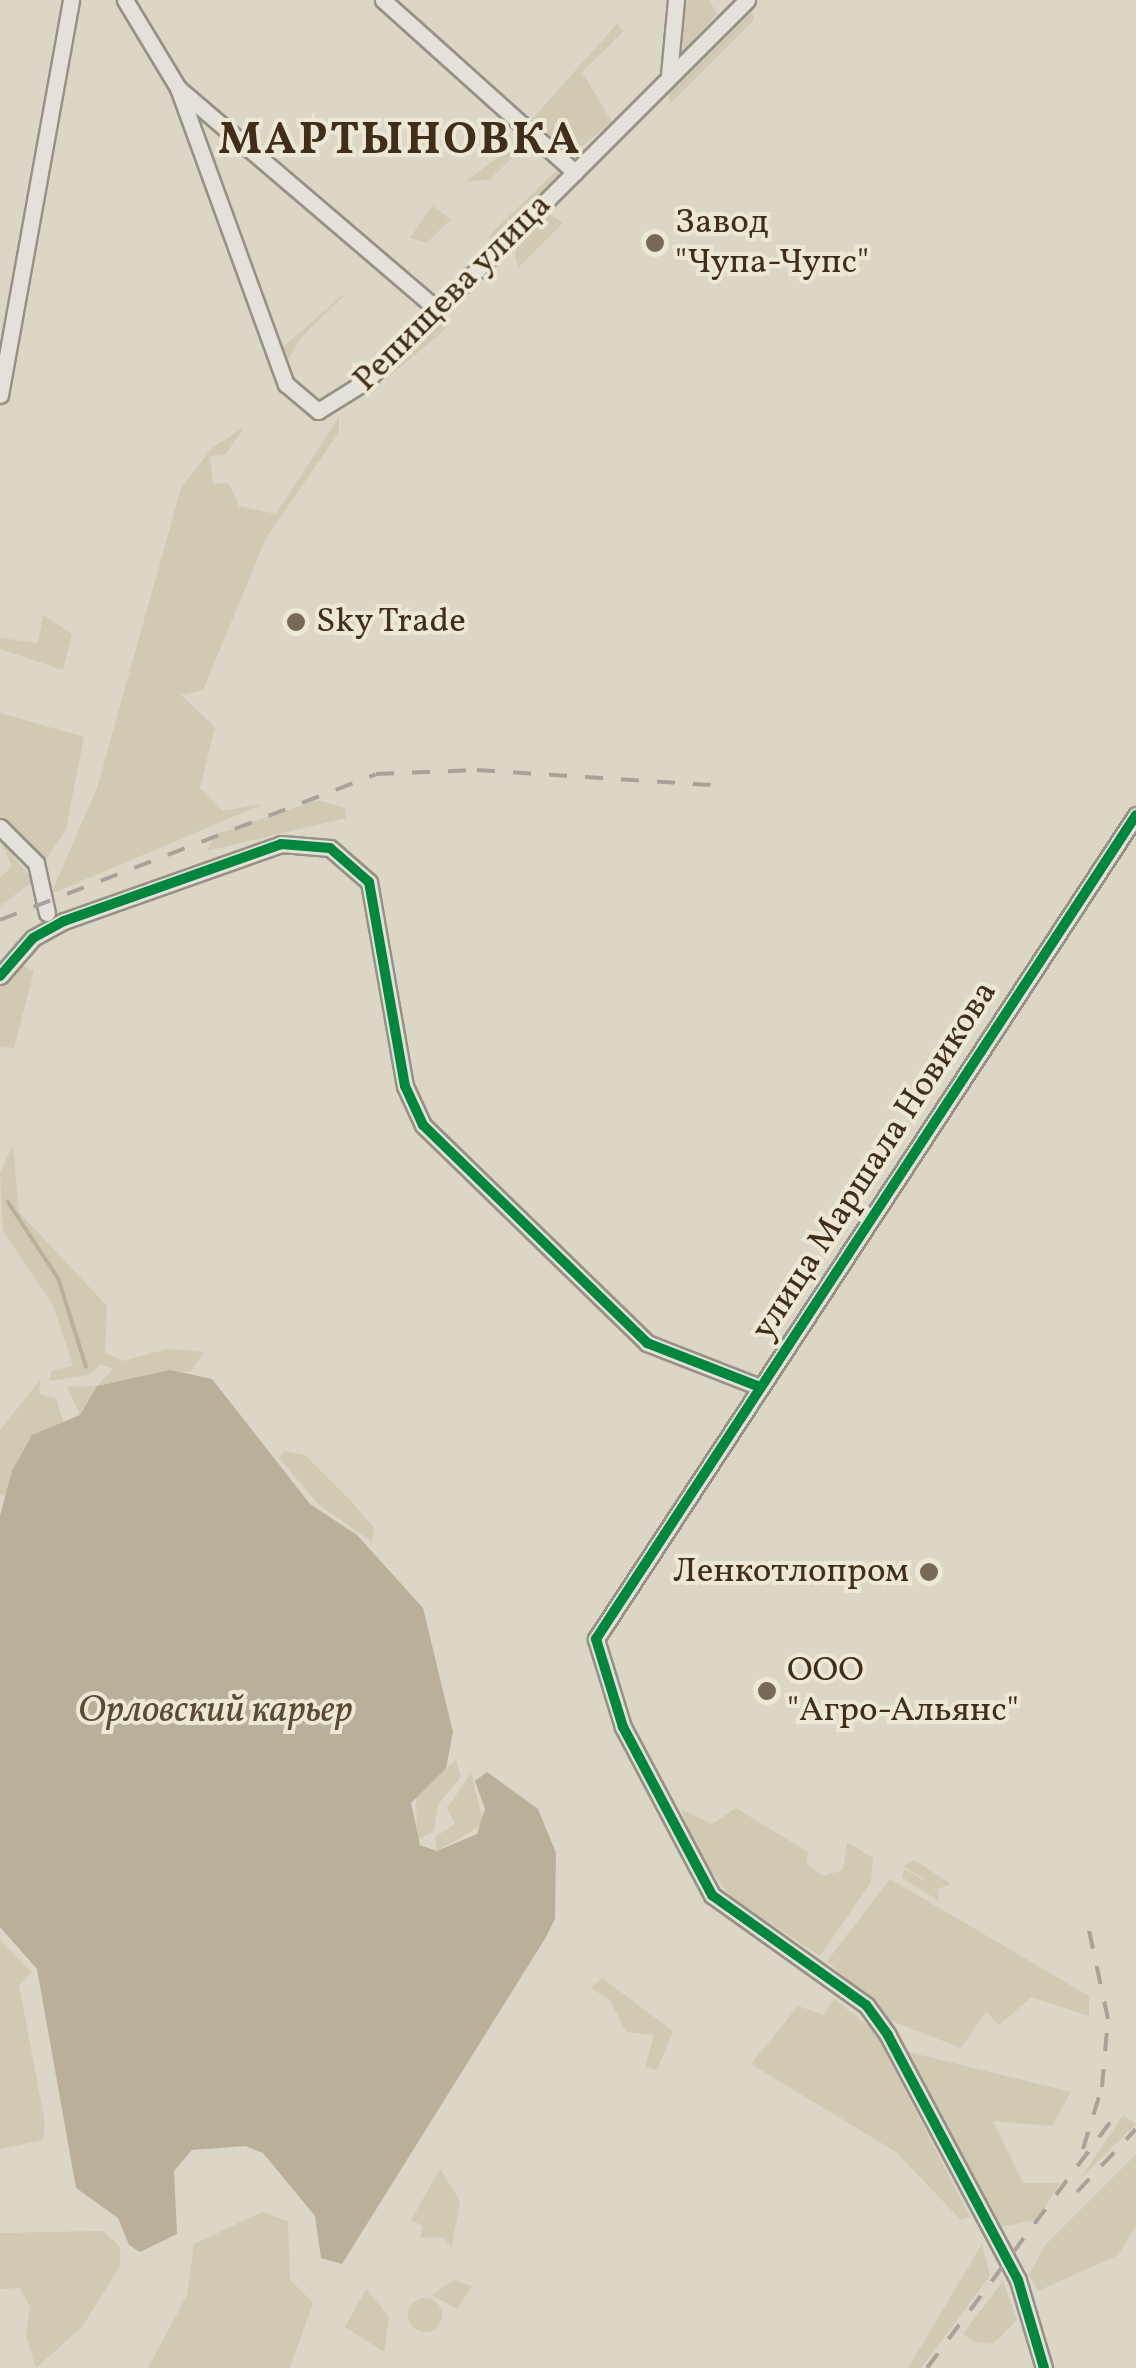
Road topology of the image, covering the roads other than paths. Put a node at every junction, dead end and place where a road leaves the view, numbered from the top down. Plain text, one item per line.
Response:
1 (71, 0) edge
2 (125, 0) edge
3 (383, 0) edge
4 (676, 0) edge
5 (719, 0) edge
6 (747, 0) edge
7 (734, 13) junction
8 (668, 79) junction
9 (178, 88) junction
10 (575, 172) junction
11 (438, 310) junction
12 (0, 394) edge
13 (1136, 814) edge
14 (0, 827) edge
15 (47, 914) dead end
16 (0, 976) edge
17 (760, 1387) junction
18 (1044, 2368) edge

1 - 12 street
2 - 9 street
3 - 10 street
4 - 8 street
5 - 7 street
6 - 7 street, Репищева улица
7 - 8 street, Репищева улица
8 - 10 street, Репищева улица
9 - 11 street
9 - 11 street, Репищева улица
10 - 11 street, Репищева улица
13 - 17 street, улица Маршала Новикова
14 - 15 street
16 - 17 street
17 - 18 street, улица Маршала Новикова

